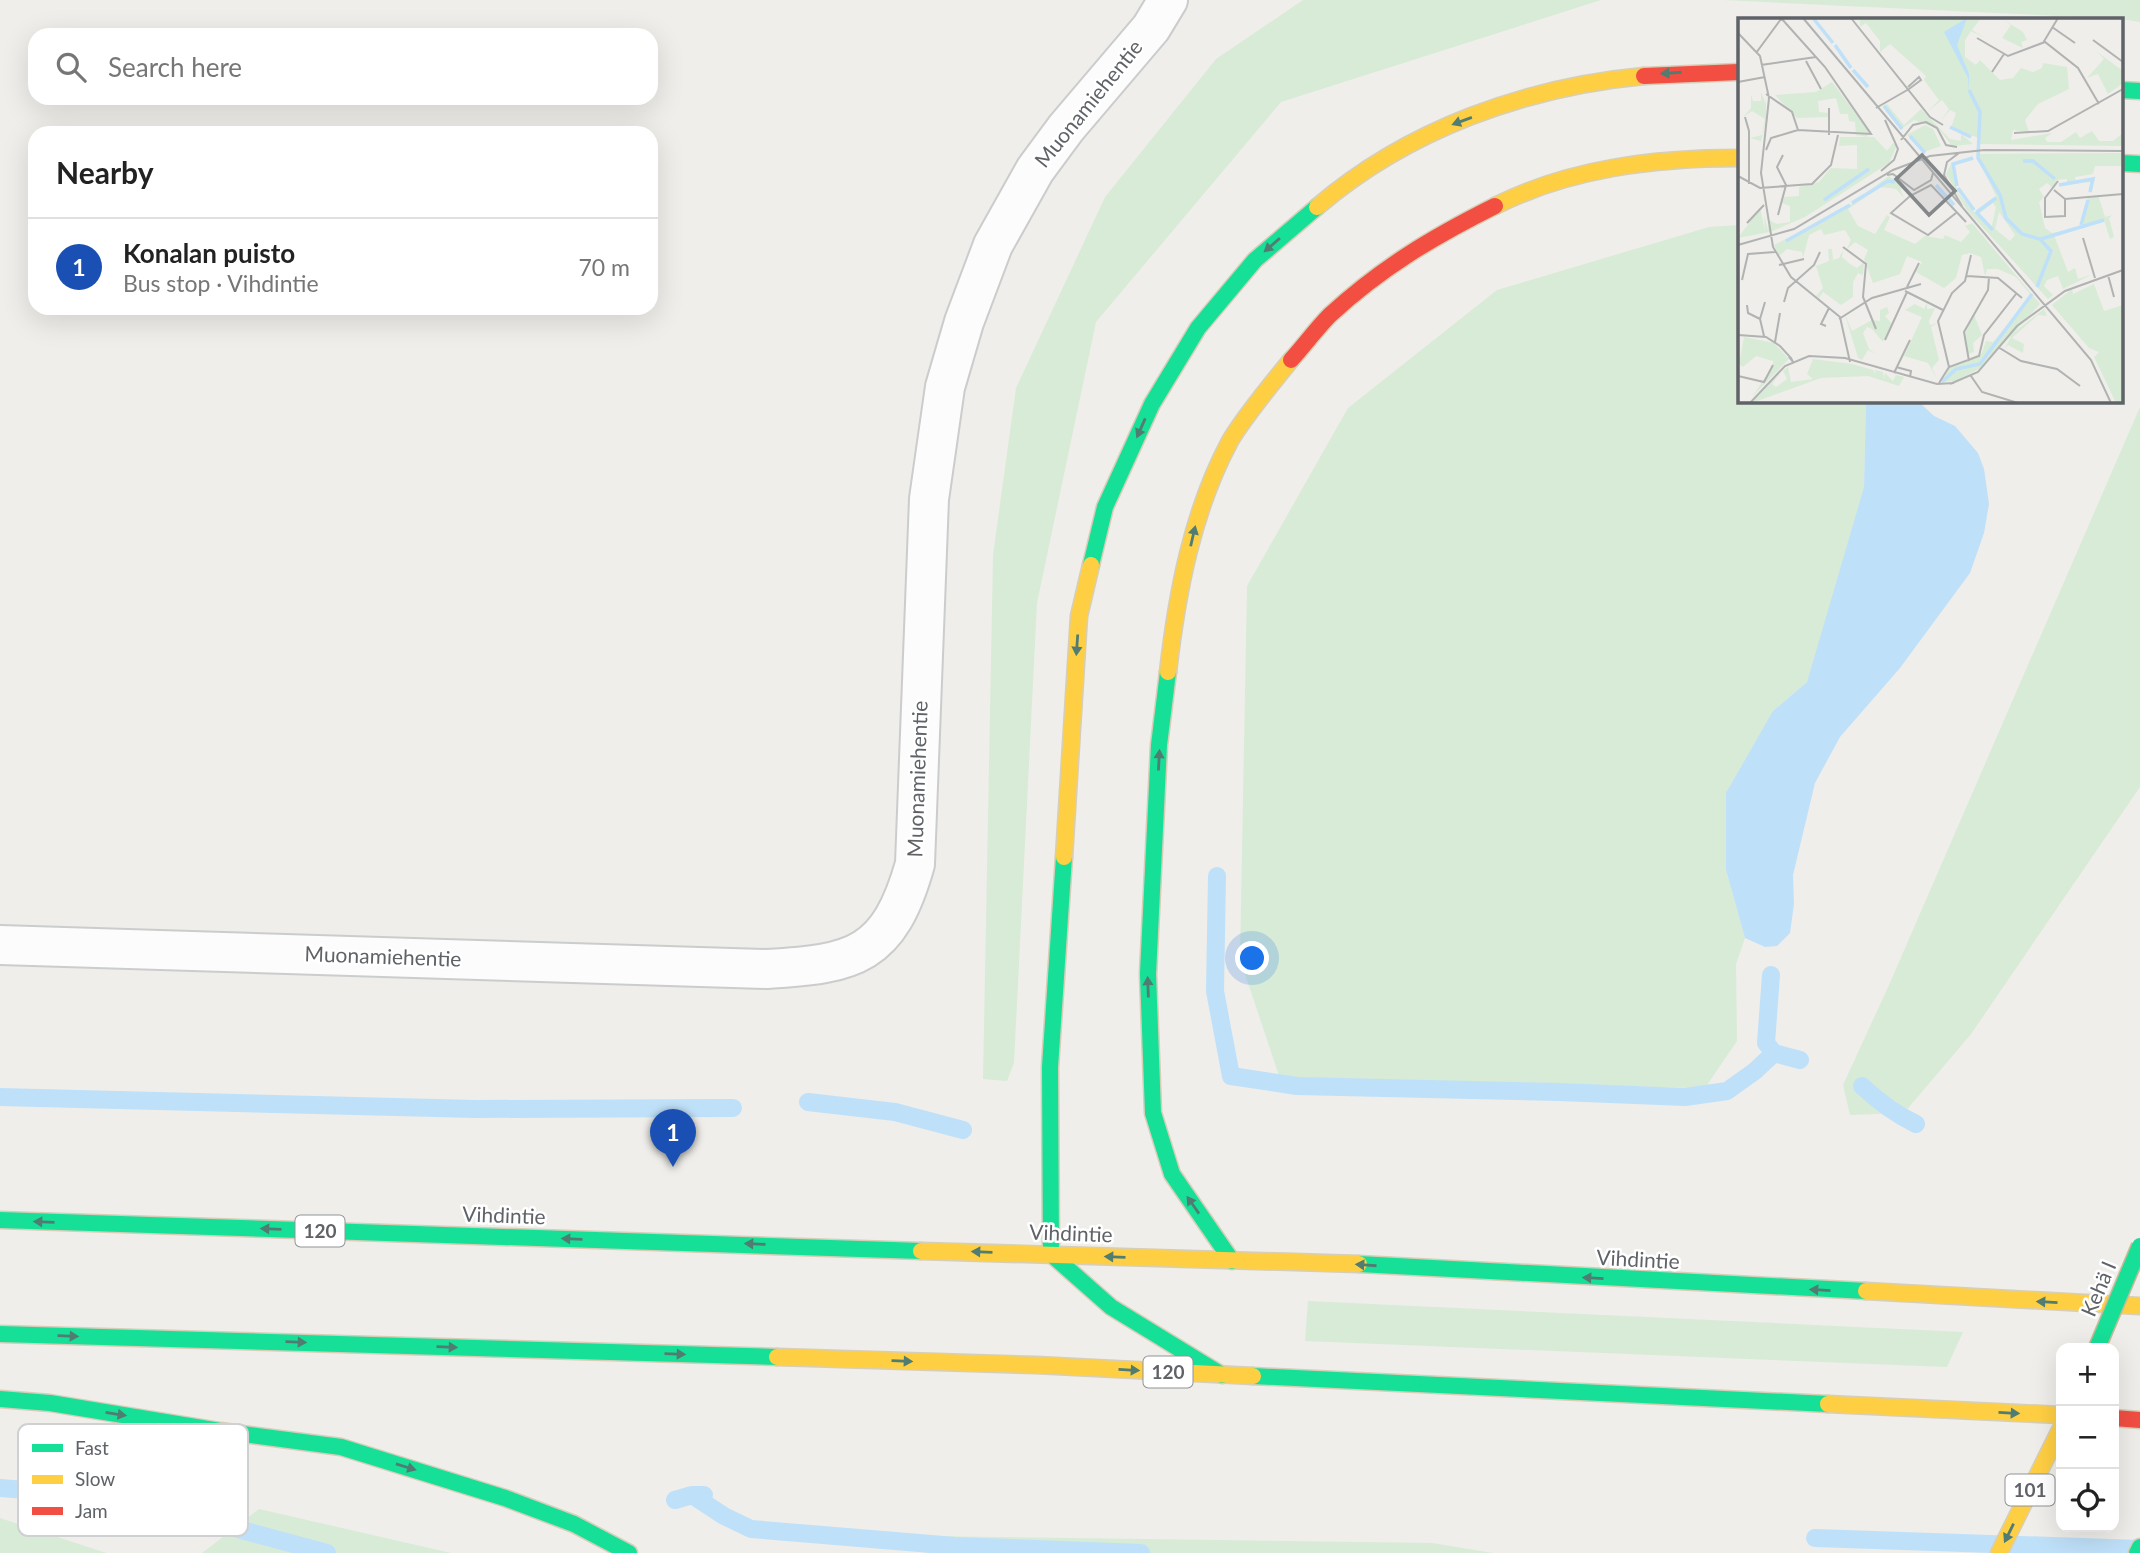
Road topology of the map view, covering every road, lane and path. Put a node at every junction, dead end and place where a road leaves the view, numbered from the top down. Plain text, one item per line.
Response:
1 (1168, 0) edge
2 (1738, 72) edge
3 (2122, 90) edge
4 (2140, 91) edge
5 (1738, 158) edge
6 (2122, 163) edge
7 (2140, 164) edge
8 (0, 945) edge
9 (0, 1220) edge
10 (2140, 1246) edge
11 (1051, 1254) junction
12 (1232, 1261) junction
13 (2140, 1306) edge
14 (0, 1334) edge
15 (2098, 1343) edge
16 (1222, 1375) junction
17 (0, 1399) edge
18 (2056, 1416) edge
19 (2119, 1418) edge
20 (2140, 1420) edge
21 (178, 1424) edge
22 (248, 1435) edge
23 (2056, 1438) edge
24 (2140, 1547) edge
25 (629, 1553) edge
26 (1999, 1553) edge
27 (2137, 1553) edge

1 - 8 street, Muonamiehentie
2 -> 11 main road
3 - 4 main road
12 -> 5 main road
6 - 7 main road
11 -> 9 main road, Vihdintie / 120
10 - 15 main road, Kehä I, bridge
12 -> 11 main road, Vihdintie / 120
11 - 16 main road
13 -> 12 main road, Vihdintie / 120
14 -> 16 main road, 120
16 -> 18 main road, 120
17 -> 21 main road
19 - 20 main road
22 -> 25 main road
23 -> 26 main road, 101
24 - 27 main road

